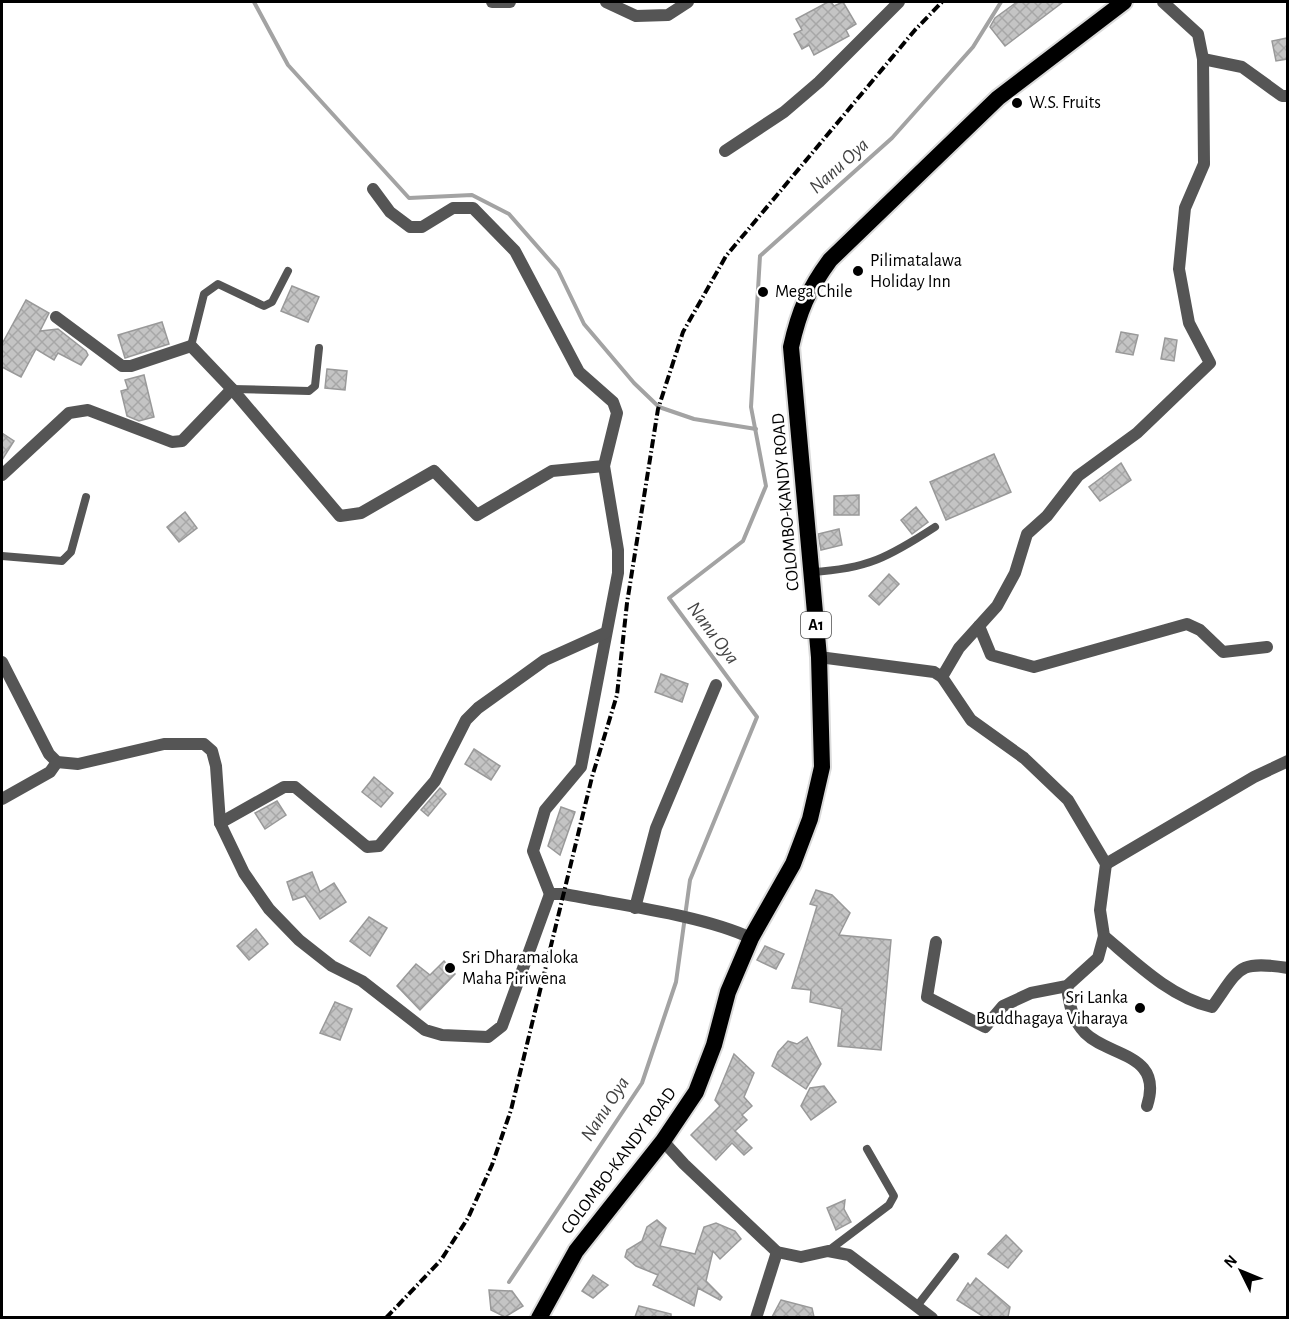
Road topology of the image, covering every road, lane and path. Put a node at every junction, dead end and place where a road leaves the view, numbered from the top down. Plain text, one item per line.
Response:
1 (492, 2) edge
2 (510, 2) edge
3 (606, 2) edge
4 (688, 2) edge
5 (899, 2) edge
6 (1124, 2) edge
7 (1163, 2) edge
8 (1203, 59) junction
9 (1287, 96) edge
10 (725, 152) dead end
11 (373, 189) dead end
12 (288, 271) dead end
13 (56, 317) dead end
14 (191, 346) junction
15 (320, 348) dead end
16 (232, 389) junction
17 (604, 466) junction
18 (2, 476) edge
19 (86, 497) dead end
20 (935, 527) dead end
21 (2, 556) edge
22 (812, 572) junction
23 (979, 626) junction
24 (605, 633) junction
25 (1267, 647) dead end
26 (819, 657) junction
27 (2, 662) edge
28 (942, 677) junction
29 (716, 685) dead end
30 (1287, 761) edge
31 (57, 762) junction
32 (2, 799) edge
33 (220, 823) junction
34 (1106, 864) junction
35 (549, 894) junction
36 (635, 908) junction
37 (1104, 936) junction
38 (751, 938) junction
39 (936, 942) dead end
40 (1287, 968) edge
41 (1067, 986) junction
42 (1147, 1106) dead end
43 (663, 1141) junction
44 (867, 1149) dead end
45 (828, 1251) junction
46 (777, 1252) junction
47 (955, 1257) dead end
48 (917, 1306) junction
49 (539, 1317) edge
50 (756, 1317) edge
51 (932, 1317) edge

1 - 2 street
3 - 4 street
5 - 10 street
6 - 22 highway, COLOMBO-KANDY ROAD / A1
7 - 8 street
8 - 9 street
8 - 23 street
11 - 17 street
12 - 14 lane
13 - 14 street
14 - 16 street
15 - 16 lane
16 - 17 street
16 - 18 street
17 - 24 street
19 - 21 lane
20 - 22 lane
22 - 26 highway, COLOMBO-KANDY ROAD / A1
23 - 25 street
23 - 28 street
24 - 33 street
24 - 35 street
26 - 28 street
26 - 38 highway, COLOMBO-KANDY ROAD / A1
27 - 31 street
28 - 34 street
29 - 36 street
30 - 34 street
31 - 32 street
31 - 33 street
33 - 35 street
34 - 37 street
35 - 36 street
36 - 38 street
37 - 40 street
37 - 41 street
38 - 43 highway, COLOMBO-KANDY ROAD / A1
39 - 41 street
41 - 42 street
43 - 46 street
43 - 49 highway, COLOMBO-KANDY ROAD / A1
44 - 45 lane
45 - 46 street
45 - 48 street
46 - 50 street
47 - 48 lane
48 - 51 street

